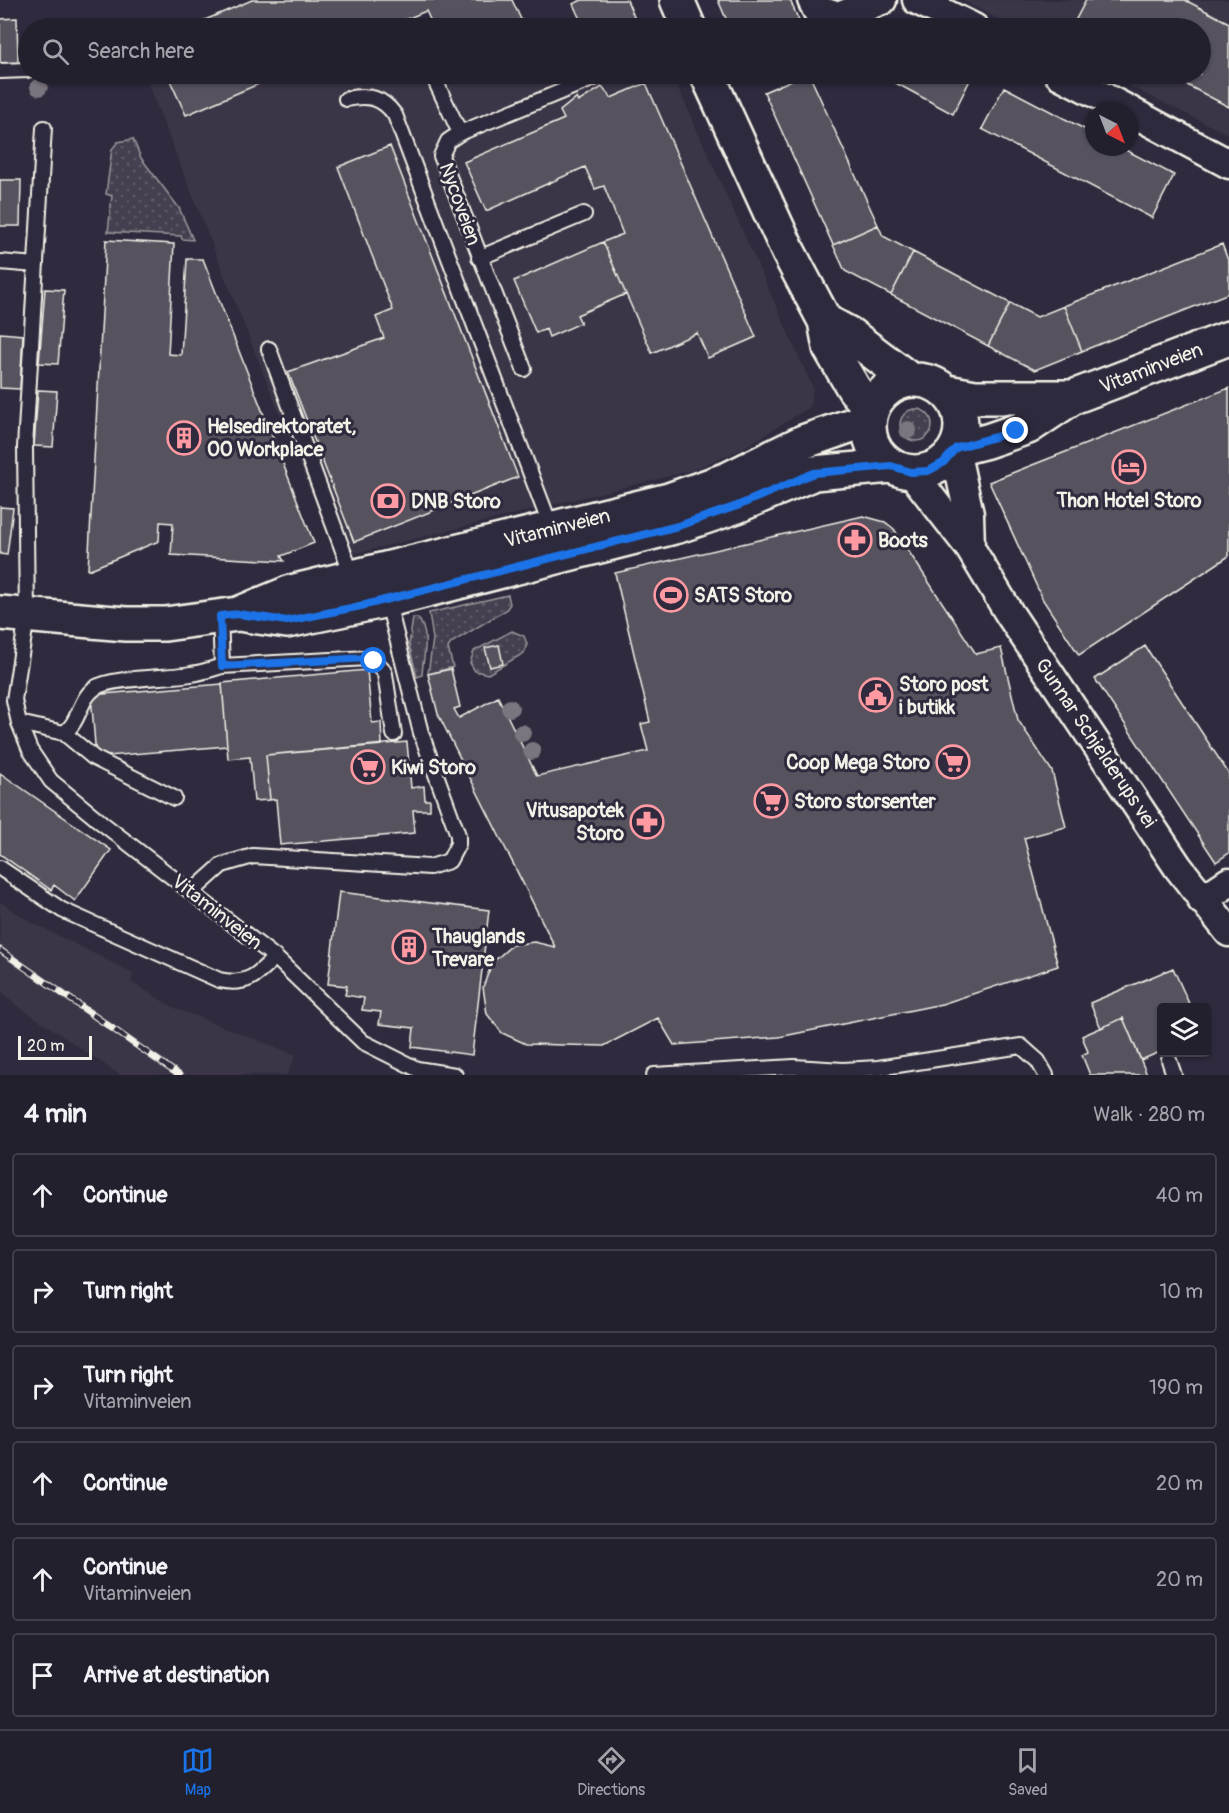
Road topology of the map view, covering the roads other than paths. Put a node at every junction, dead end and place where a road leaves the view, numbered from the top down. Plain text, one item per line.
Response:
1 (677, 0) edge
2 (812, 0) edge
3 (882, 0) edge
4 (916, 0) edge
5 (949, 7) edge
6 (685, 18) edge
7 (962, 18) edge
8 (0, 70) edge
9 (18, 70) edge
10 (437, 84) edge
11 (580, 84) edge
12 (713, 84) edge
13 (1078, 84) edge
14 (346, 99) dead end
15 (1113, 102) edge
16 (1139, 116) edge
17 (44, 128) dead end
18 (460, 133) junction
19 (1229, 164) edge
20 (584, 214) dead end
21 (479, 258) junction
22 (0, 262) edge
23 (36, 265) junction
24 (825, 321) junction
25 (1229, 338) edge
26 (269, 349) dead end
27 (524, 369) dead end
28 (910, 380) junction
29 (947, 392) junction
30 (1073, 398) junction
31 (870, 415) junction
32 (955, 449) junction
33 (901, 469) junction
34 (552, 530) junction
35 (970, 548) junction
36 (371, 589) junction
37 (14, 615) edge
38 (229, 615) junction
39 (222, 666) junction
40 (19, 723) junction
41 (64, 734) junction
42 (394, 734) dead end
43 (174, 798) dead end
44 (0, 868) edge
45 (1229, 882) edge
46 (193, 891) junction
47 (1202, 900) junction
48 (1229, 932) edge
49 (275, 957) junction
50 (1169, 1060) dead end
51 (858, 1072) edge
52 (455, 1075) edge
53 (654, 1075) edge
54 (1046, 1075) edge
55 (1174, 1075) edge

1 - 6 street
2 - 3 street
4 - 5 street
5 - 7 street
8 - 9 lane
10 - 18 lane
11 - 18 lane, Nycoveien
12 - 24 street
13 - 15 street
14 - 34 lane
16 - 19 street
17 - 23 lane
18 - 21 lane, Nycoveien
20 - 21 lane, Nycoveien
21 - 27 lane, Nycoveien
22 - 23 lane
23 - 37 lane
24 - 28 street
24 - 31 street
25 - 30 street, Vitaminveien
26 - 36 lane
28 - 29 street
28 - 31 street
29 - 30 street, Vitaminveien
29 - 32 street
30 - 32 street, Vitaminveien
31 - 33 street
31 - 34 street, Vitaminveien
32 - 33 street
32 - 35 street, Gunnar Schjelderups vei
33 - 35 street, Gunnar Schjelderups vei
33 - 36 street, Vitaminveien
34 - 36 street, Vitaminveien
35 - 47 street, Gunnar Schjelderups vei
36 - 38 street, Vitaminveien
36 - 46 lane
37 - 38 street, Vitaminveien
37 - 40 lane, Vitaminveien
38 - 39 lane
39 - 41 lane
39 - 42 lane
40 - 41 lane
40 - 46 lane, Vitaminveien
41 - 43 lane
44 - 49 lane, Vitaminveien
45 - 47 street
46 - 49 lane, Vitaminveien
47 - 48 street, Gunnar Schjelderups vei
49 - 52 lane
50 - 55 lane
51 - 53 lane
51 - 54 lane

